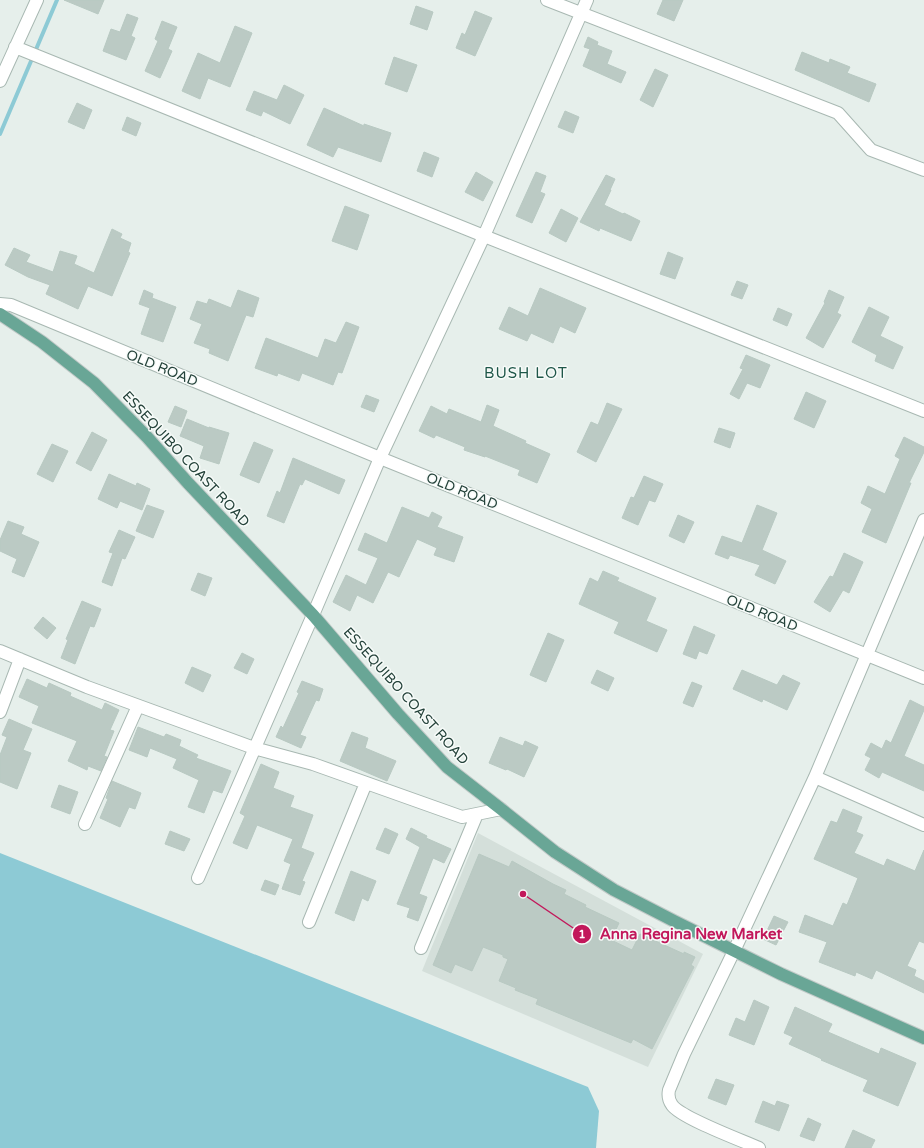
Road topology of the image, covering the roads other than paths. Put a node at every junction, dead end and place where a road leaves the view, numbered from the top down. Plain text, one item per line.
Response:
1 (37, 0) edge
2 (547, 0) edge
3 (587, 0) edge
4 (580, 14) junction
5 (15, 47) junction
6 (0, 81) edge
7 (924, 170) edge
8 (484, 236) junction
9 (0, 304) edge
10 (0, 314) edge
11 (924, 411) edge
12 (380, 458) junction
13 (924, 520) edge
14 (313, 615) junction
15 (0, 651) edge
16 (867, 655) junction
17 (20, 659) junction
18 (924, 678) edge
19 (138, 706) junction
20 (0, 712) edge
21 (254, 748) junction
22 (815, 777) junction
23 (366, 783) junction
24 (501, 809) junction
25 (477, 814) junction
26 (85, 824) dead end
27 (924, 826) edge
28 (198, 878) dead end
29 (309, 922) dead end
30 (421, 948) dead end
31 (734, 951) junction
32 (924, 1038) edge
33 (759, 1148) edge

1 - 5 street
2 - 4 street
3 - 4 street
4 - 7 street
4 - 8 street
5 - 6 street
5 - 8 street
8 - 11 street
8 - 12 street
9 - 12 street, OLD ROAD
10 - 14 main road, ESSEQUIBO COAST ROAD
12 - 14 street
12 - 16 street, OLD ROAD
13 - 16 street
14 - 21 street
14 - 24 main road, ESSEQUIBO COAST ROAD
15 - 17 street
16 - 18 street, OLD ROAD
16 - 22 street
17 - 19 street
17 - 20 street
19 - 21 street
19 - 26 street
21 - 23 street
21 - 28 street
22 - 27 street
22 - 31 street
23 - 25 street
23 - 29 street
24 - 25 street
24 - 31 main road, ESSEQUIBO COAST ROAD
25 - 30 street
31 - 32 main road, ESSEQUIBO COAST ROAD
31 - 33 street

